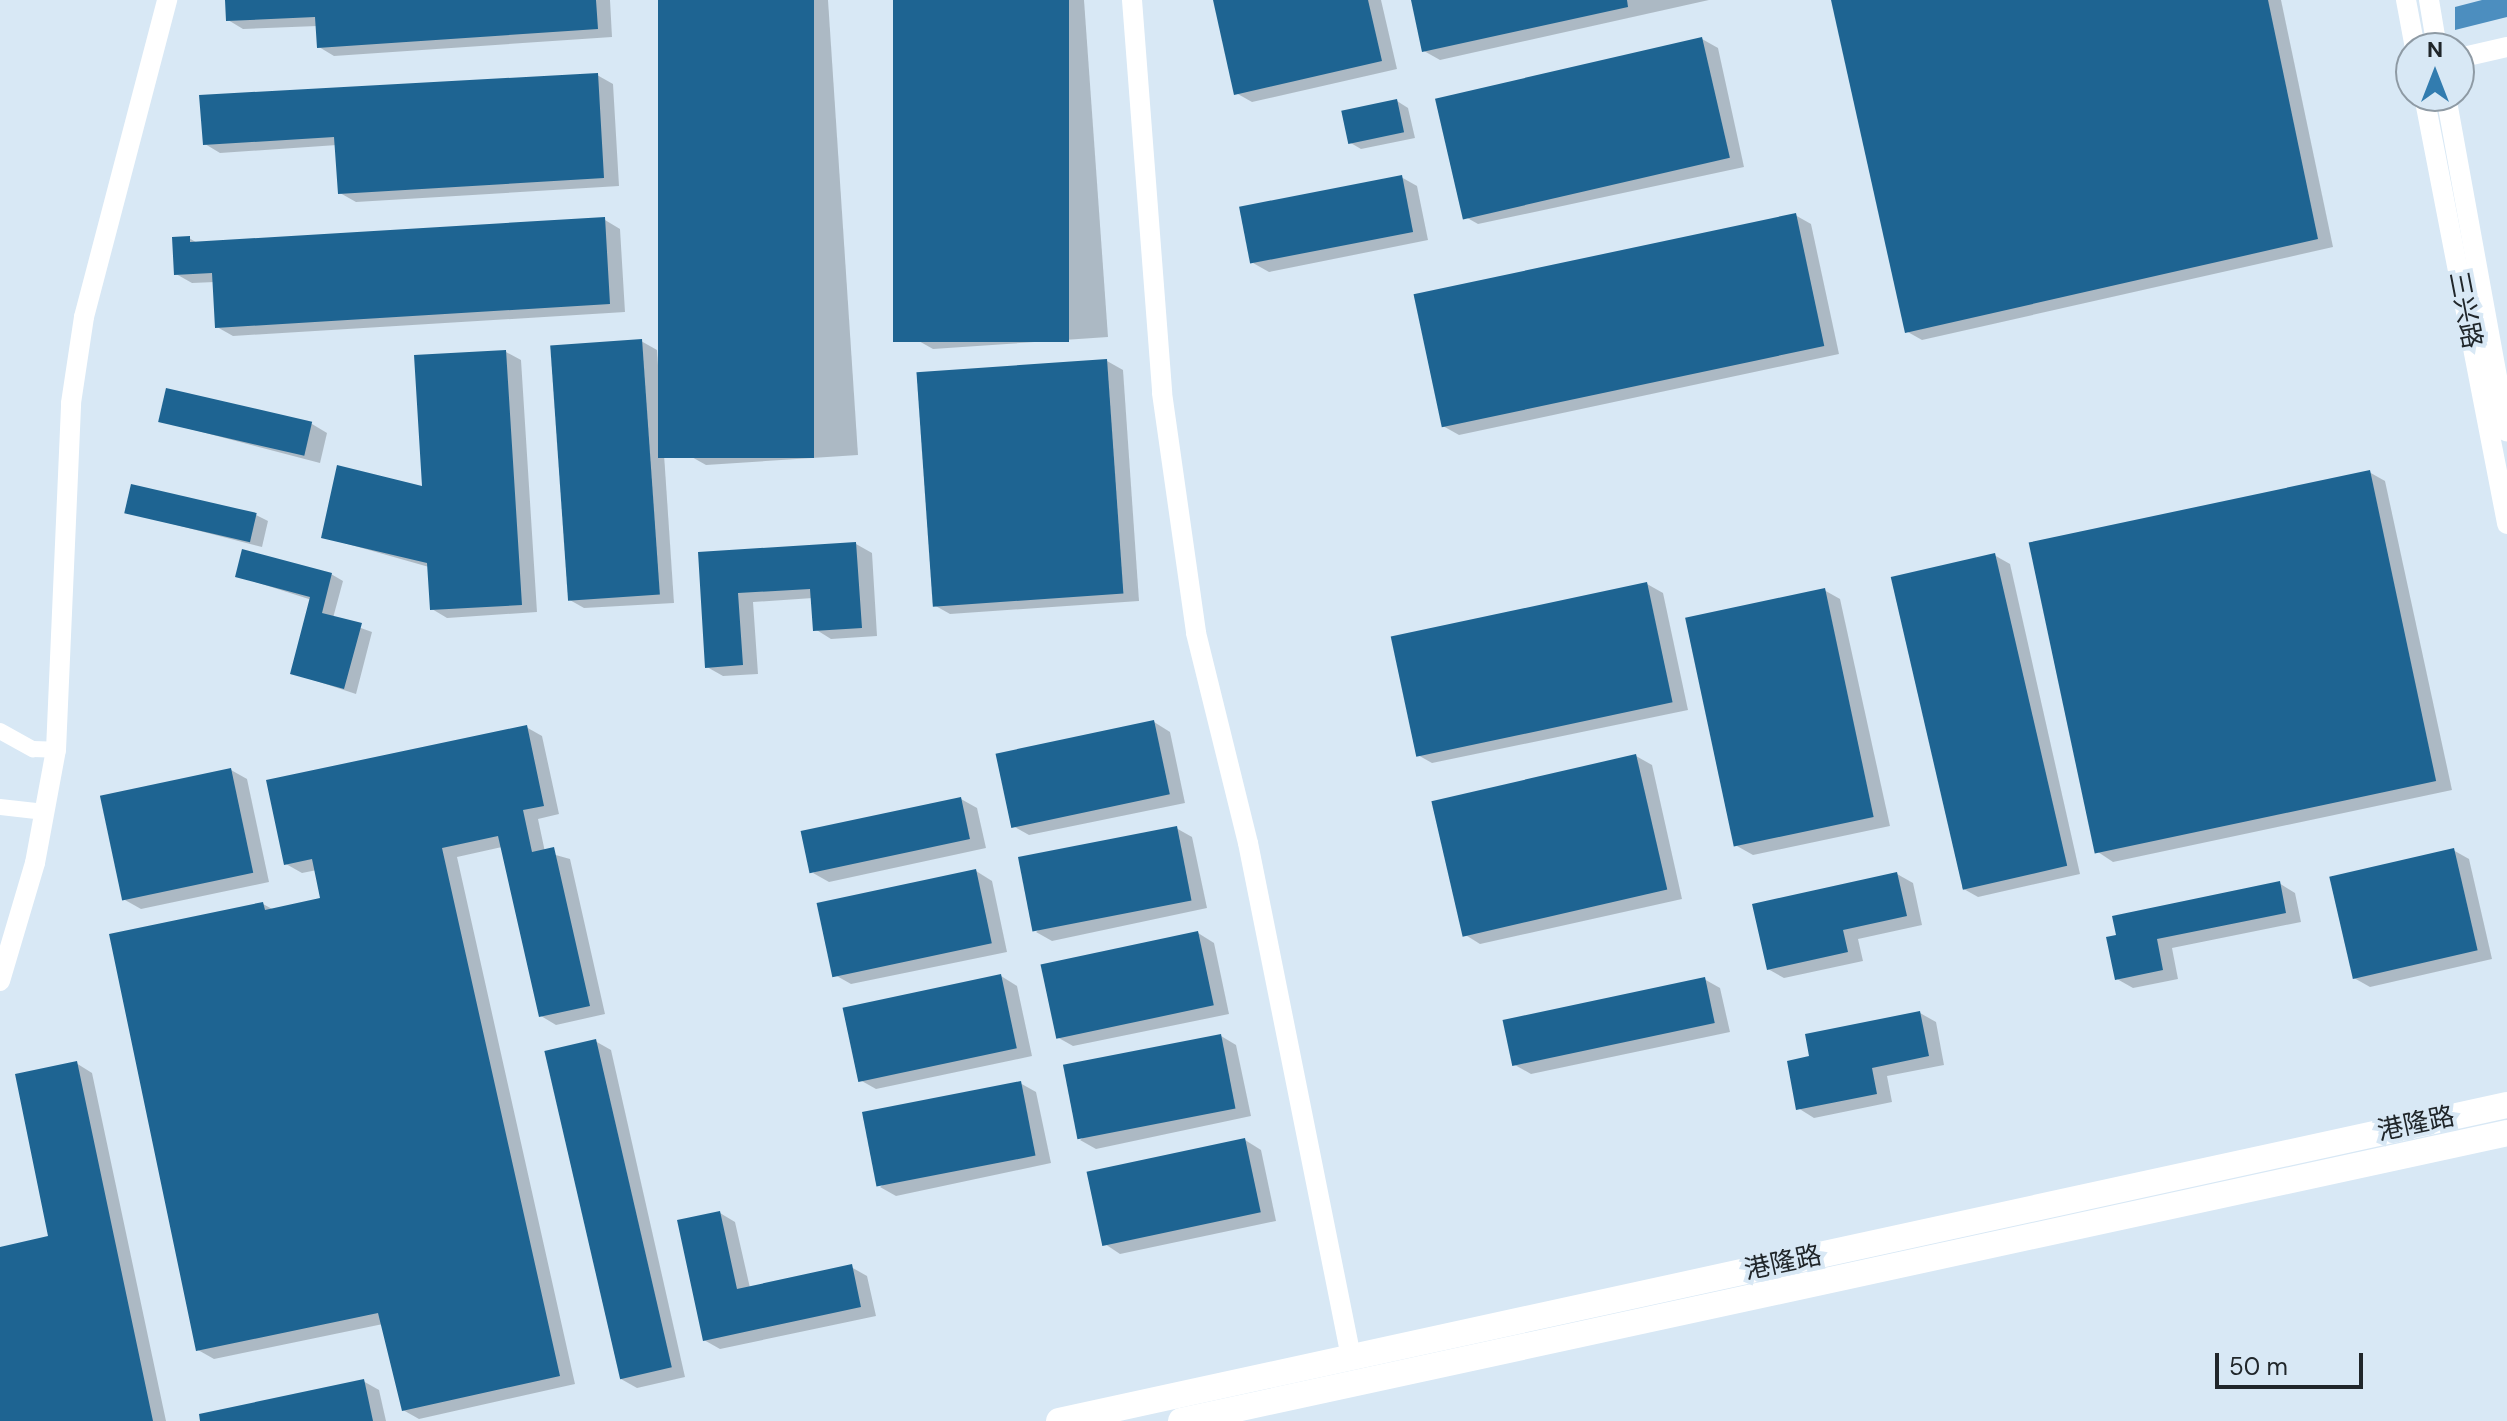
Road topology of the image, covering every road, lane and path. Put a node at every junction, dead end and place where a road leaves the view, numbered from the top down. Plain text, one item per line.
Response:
1 (167, 0) edge
2 (1132, 0) edge
3 (2406, 0) edge
4 (2429, 0) edge
5 (2412, 32) edge
6 (2434, 32) edge
7 (2507, 47) edge
8 (2475, 54) edge
9 (2427, 112) edge
10 (2449, 112) edge
11 (2507, 432) edge
12 (2507, 524) edge
13 (0, 731) edge
14 (56, 750) junction
15 (0, 807) edge
16 (45, 812) junction
17 (0, 981) edge
18 (2507, 1105) edge
19 (2507, 1133) edge
20 (1351, 1357) junction
21 (1059, 1421) edge
22 (1181, 1421) edge

1 - 14 street
2 - 20 street
3 - 5 street
4 - 6 street
7 - 8 street
9 - 12 street, 三兴路
10 - 11 street, 三兴路
13 - 14 street
14 - 16 street
15 - 16 street
16 - 17 street
18 - 20 main road, 港隆路
19 - 22 main road, 港隆路
20 - 21 main road, 港隆路

